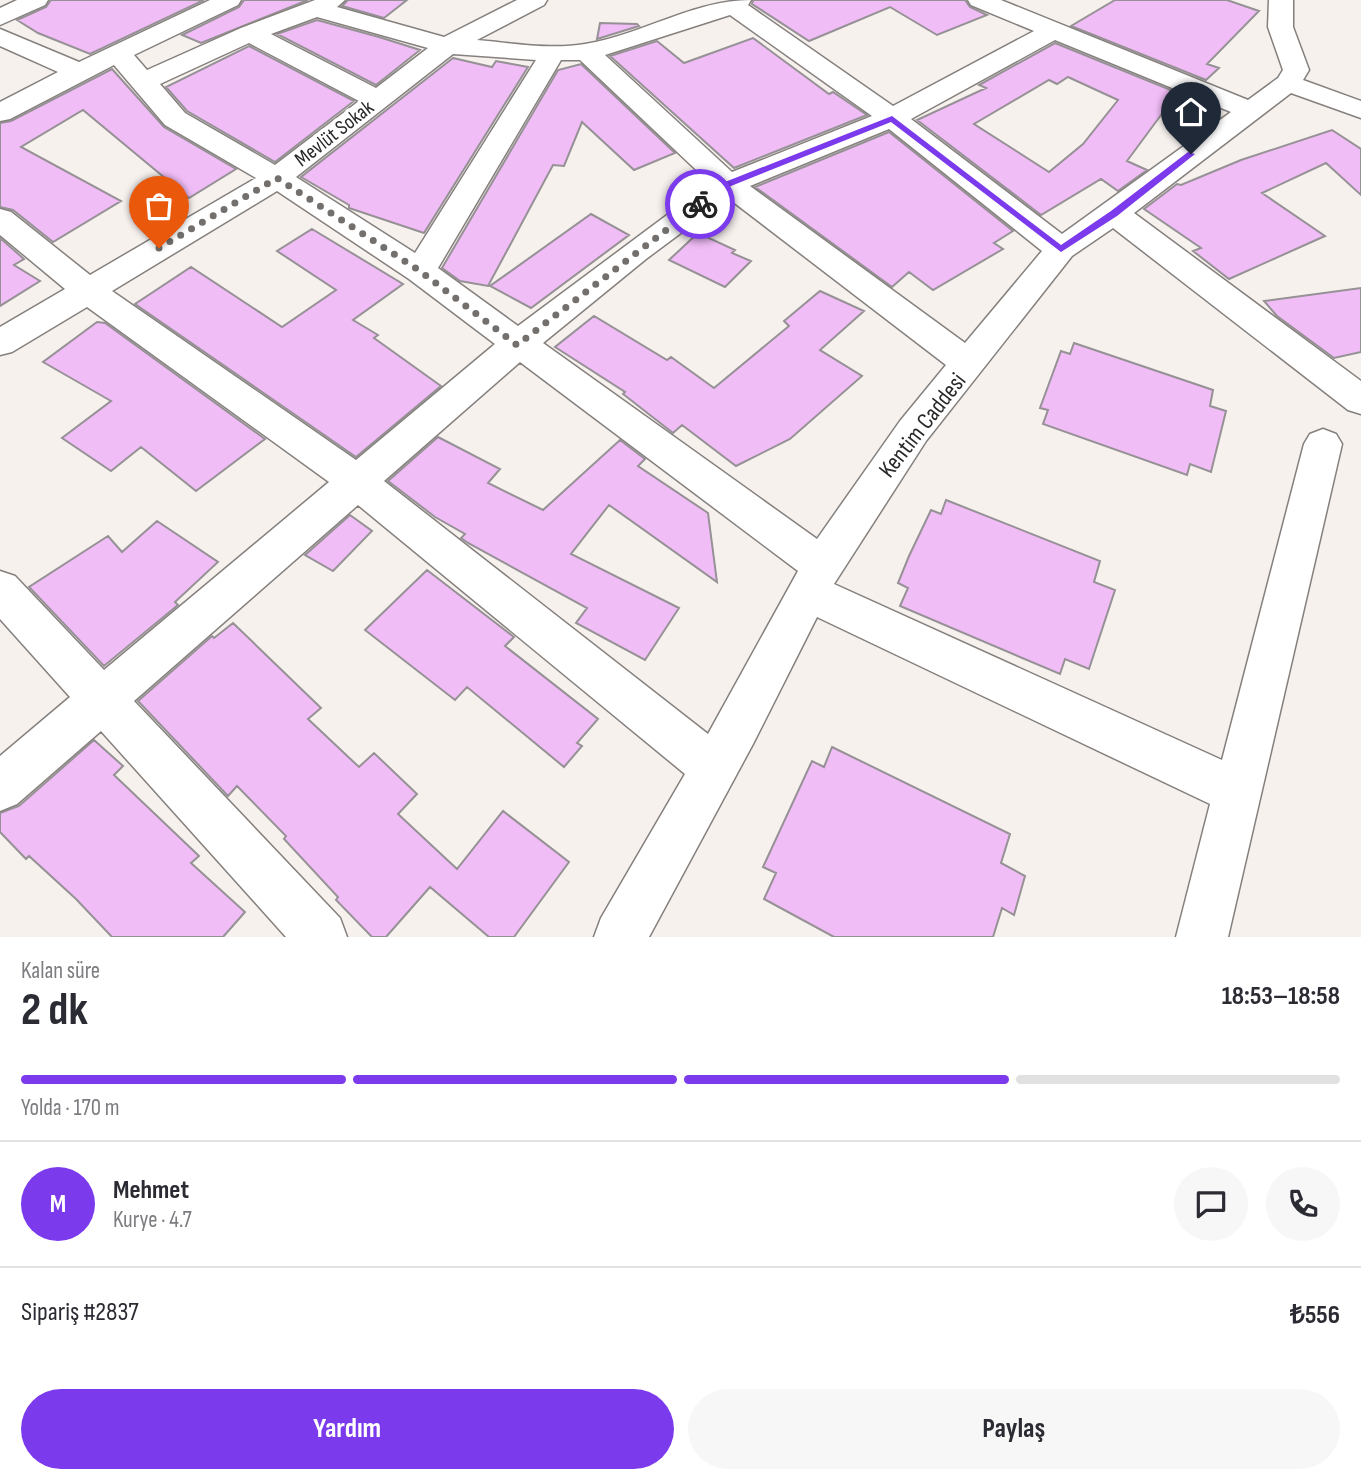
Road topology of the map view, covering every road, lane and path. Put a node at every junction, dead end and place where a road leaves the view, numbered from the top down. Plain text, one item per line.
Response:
1 (36, 0) edge
2 (229, 0) edge
3 (536, 0) edge
4 (980, 0) edge
5 (736, 3) edge
6 (1273, 4) edge
7 (325, 5) edge
8 (0, 18) edge
9 (1054, 30) junction
10 (250, 33) junction
11 (0, 37) edge
12 (447, 46) junction
13 (587, 52) junction
14 (554, 53) junction
15 (118, 54) junction
16 (79, 72) junction
17 (143, 82) junction
18 (1288, 83) junction
19 (376, 99) junction
20 (1250, 110) junction
21 (1361, 110) edge
22 (0, 113) edge
23 (892, 118) junction
24 (277, 178) junction
25 (728, 184) junction
26 (1114, 214) junction
27 (0, 219) edge
28 (1061, 249) junction
29 (420, 271) junction
30 (88, 291) junction
31 (0, 343) edge
32 (517, 345) junction
33 (969, 364) junction
34 (1361, 366) edge
35 (1319, 368) junction
36 (1361, 400) edge
37 (1322, 444) dead end
38 (356, 481) junction
39 (815, 579) junction
40 (0, 589) edge
41 (101, 701) junction
42 (714, 768) junction
43 (0, 787) edge
44 (1237, 792) junction
45 (321, 937) edge
46 (620, 937) edge
47 (1202, 937) edge

1 - 8 street
2 - 15 street
3 - 12 street, Mevlüt Sokak
4 - 9 street
5 - 13 street
5 - 23 street
6 - 18 street
7 - 10 street
7 - 12 street
9 - 20 street
9 - 23 street
10 - 17 street
10 - 19 street
11 - 16 street
12 - 14 street
12 - 19 street, Mevlüt Sokak
13 - 14 street
13 - 25 street
14 - 29 street
15 - 16 street
15 - 17 street
16 - 22 street
17 - 24 street
18 - 20 street, Kentim Caddesi
18 - 21 street
19 - 24 street, Mevlüt Sokak
20 - 26 street, Kentim Caddesi
23 - 25 street
23 - 28 street
24 - 29 street
24 - 30 street, Mevlüt Sokak
25 - 32 street
25 - 33 street
26 - 28 street, Kentim Caddesi
26 - 35 street
27 - 30 street
28 - 33 street, Kentim Caddesi
29 - 32 street
30 - 31 street, Mevlüt Sokak
30 - 38 street
32 - 38 street
32 - 39 street
33 - 39 street, Kentim Caddesi
34 - 35 street
35 - 36 street
37 - 44 street
38 - 41 street
38 - 42 street
39 - 42 street, Kentim Caddesi
39 - 44 street
40 - 41 street
41 - 43 street
41 - 45 street
42 - 46 street, Kentim Caddesi
44 - 47 street

